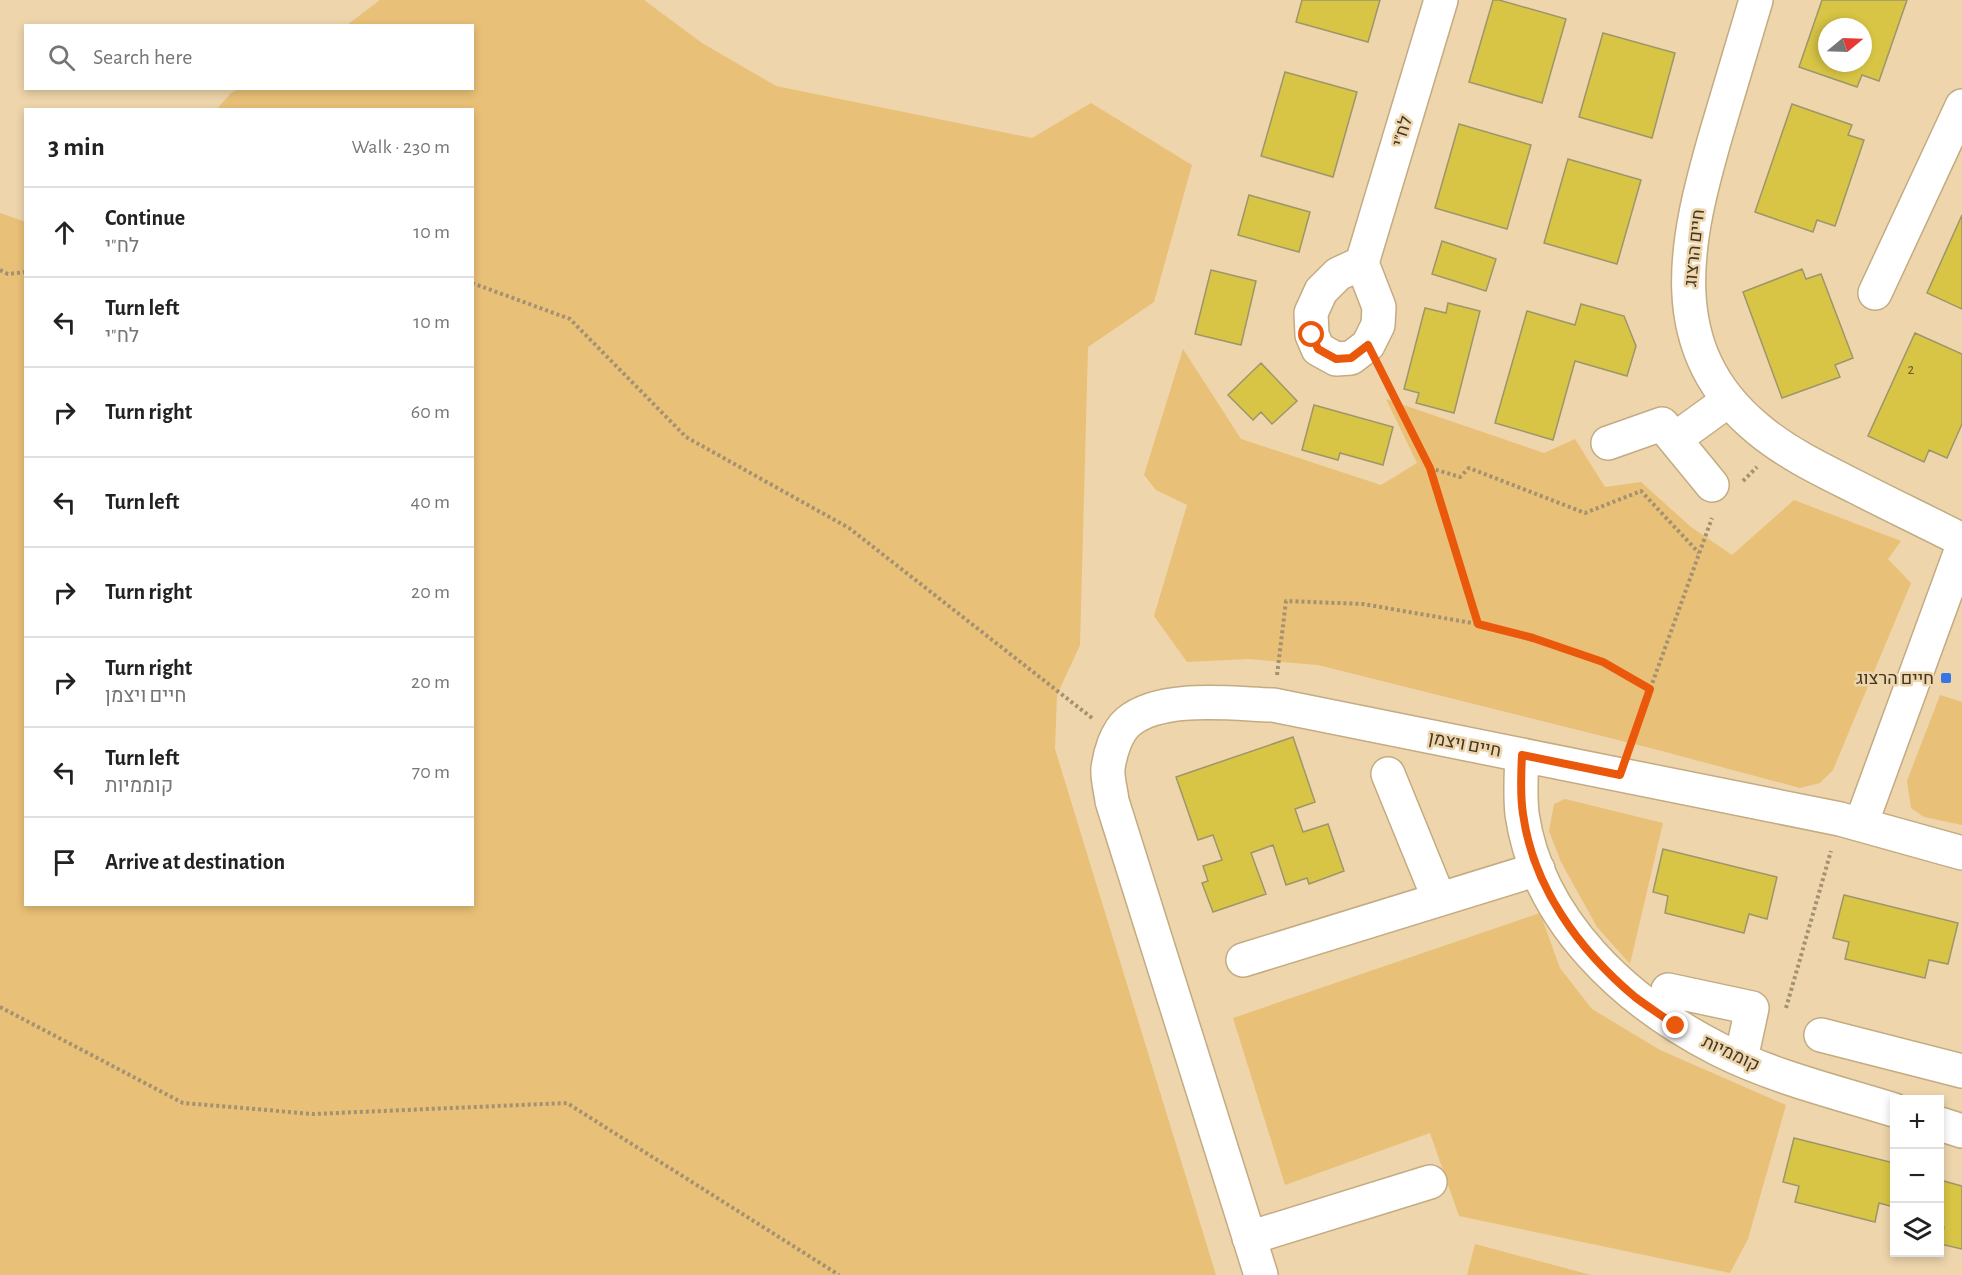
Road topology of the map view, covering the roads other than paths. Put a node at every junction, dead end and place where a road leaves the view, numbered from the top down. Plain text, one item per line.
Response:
1 (1441, 0) edge
2 (1756, 0) edge
3 (1962, 106) edge
4 (1362, 263) junction
5 (1875, 292) dead end
6 (1729, 400) junction
7 (1675, 439) junction
8 (1608, 443) dead end
9 (1723, 492) road end
10 (1962, 540) edge
11 (1962, 548) edge
12 (1522, 755) junction
13 (1388, 774) dead end
14 (1850, 821) junction
15 (1962, 853) edge
16 (1538, 869) junction
17 (1439, 899) junction
18 (1243, 960) dead end
19 (1668, 990) dead end
20 (1821, 1035) dead end
21 (1741, 1059) junction
22 (1962, 1071) edge
23 (1890, 1109) edge
24 (1944, 1125) edge
25 (1962, 1131) edge
26 (1430, 1182) dead end
27 (1249, 1238) junction
28 (1261, 1275) edge

1 - 4 street, לח"י
2 - 6 street, חיים הרצוג
3 - 5 street
4 - 4 street
6 - 7 street
6 - 10 street, חיים הרצוג
7 - 8 street
7 - 9 street
11 - 14 street
12 - 14 street, חיים ויצמן
12 - 16 street, קוממיות
12 - 27 street, חיים ויצמן
13 - 17 street
14 - 15 street, חיים ויצמן
16 - 17 street
16 - 21 street, קוממיות
17 - 18 street
19 - 21 street
20 - 22 street
21 - 23 street, קוממיות
24 - 25 street
26 - 27 street
27 - 28 street

